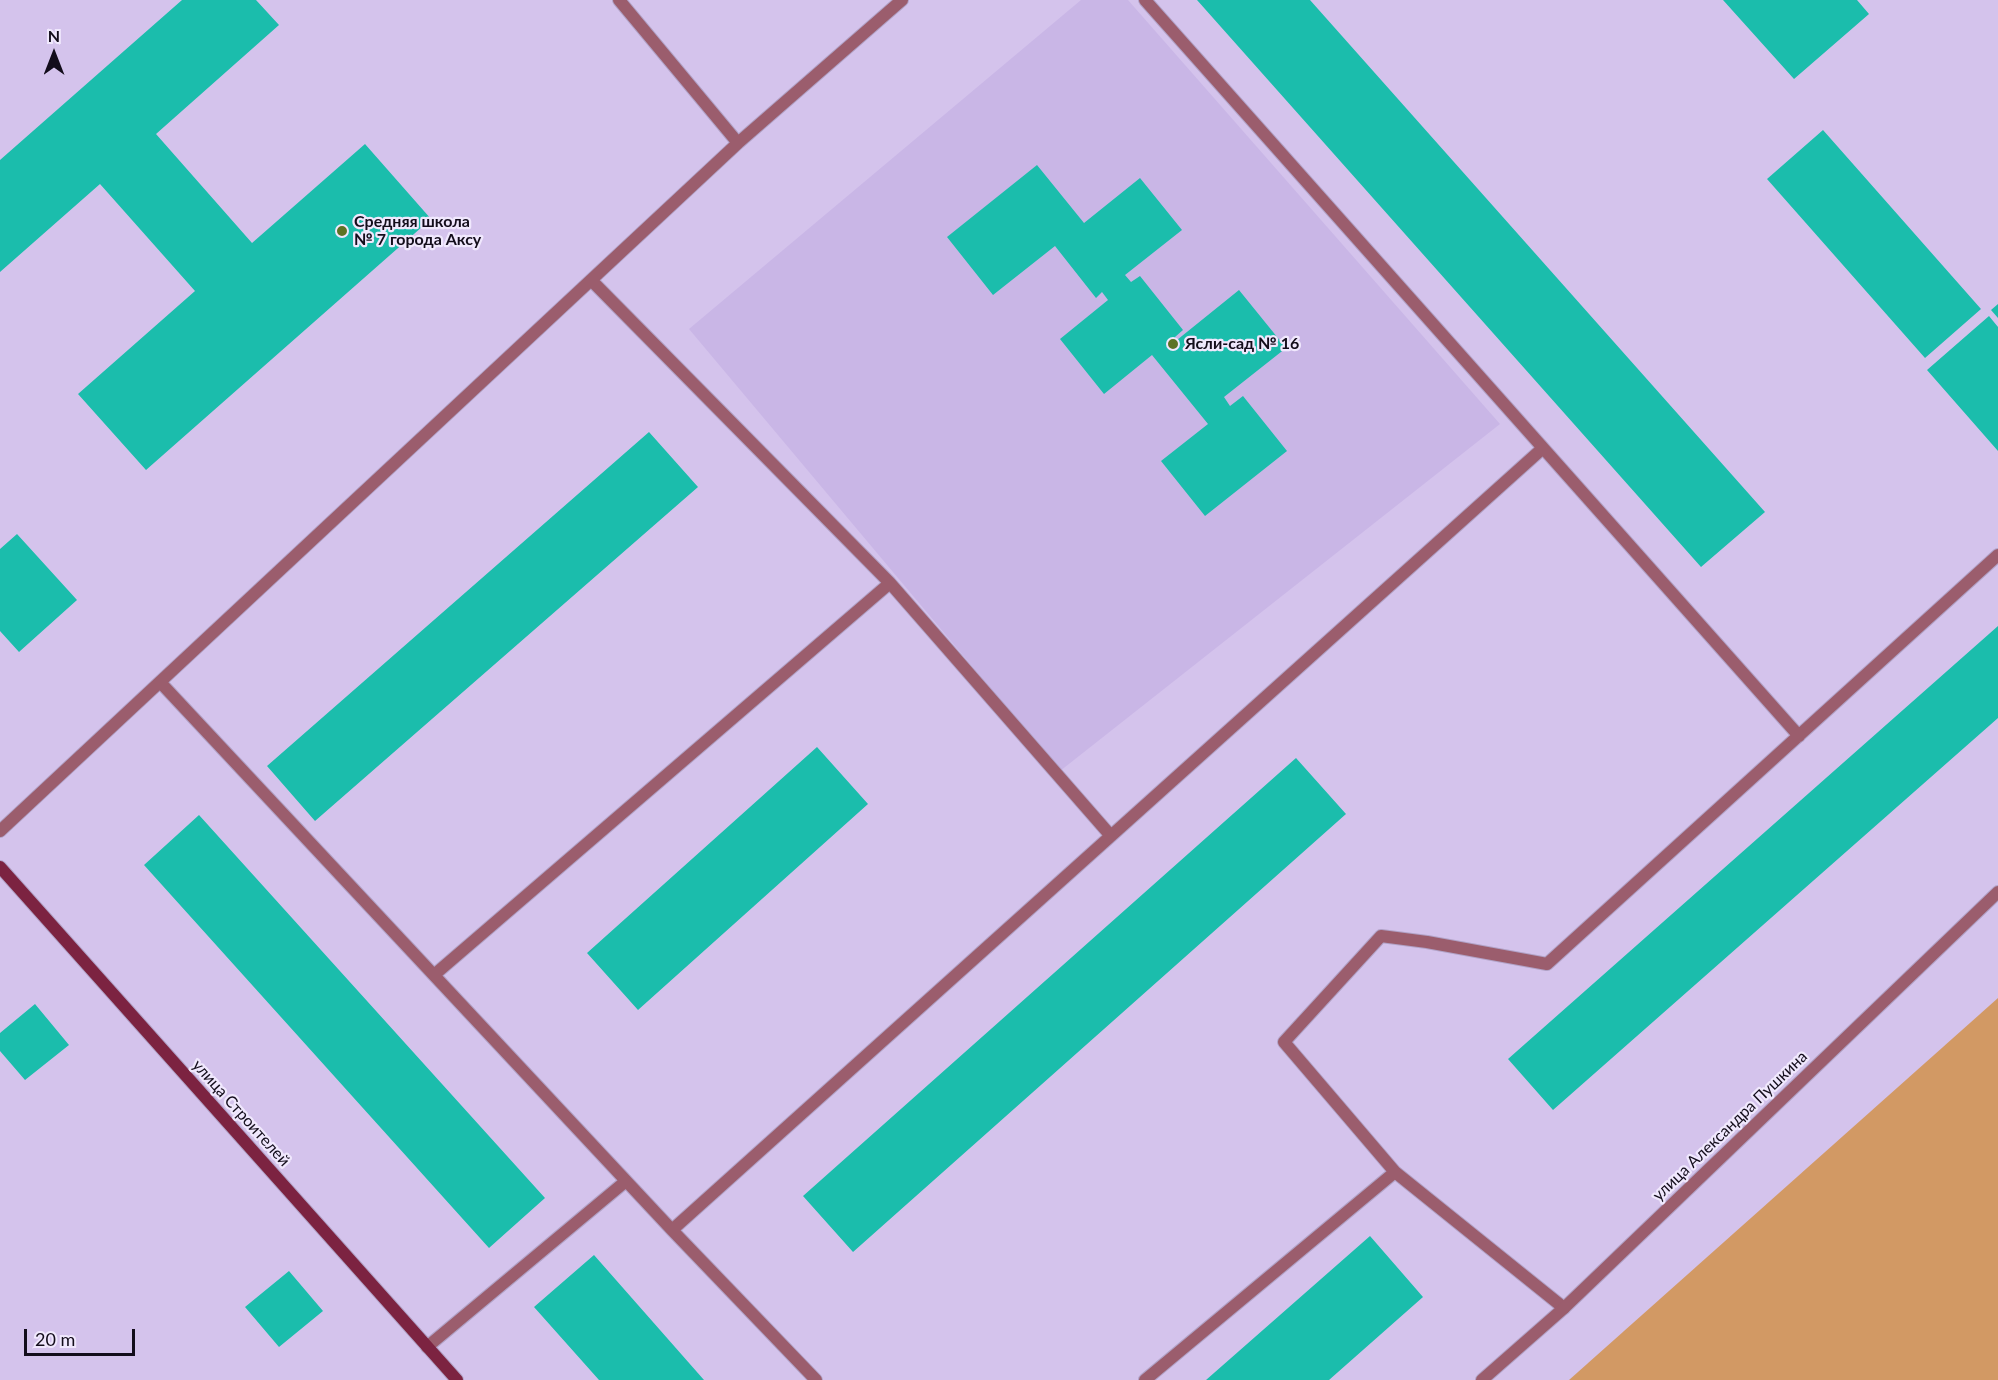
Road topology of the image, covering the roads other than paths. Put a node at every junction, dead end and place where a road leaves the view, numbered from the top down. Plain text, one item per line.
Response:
1 (619, 0) edge
2 (902, 0) edge
3 (1145, 0) edge
4 (738, 143) junction
5 (591, 280) junction
6 (1543, 448) junction
7 (1998, 555) edge
8 (890, 583) junction
9 (160, 682) junction
10 (1799, 736) junction
11 (0, 831) edge
12 (1111, 836) junction
13 (0, 867) edge
14 (1998, 892) edge
15 (434, 975) junction
16 (1395, 1172) junction
17 (626, 1180) junction
18 (672, 1230) junction
19 (1564, 1308) junction
20 (427, 1347) junction
21 (457, 1380) edge
22 (816, 1380) edge
23 (1145, 1380) edge
24 (1482, 1380) edge

1 - 4 street
2 - 4 street
3 - 6 street
4 - 5 street
5 - 8 street
5 - 9 street
6 - 10 street
6 - 12 street
7 - 10 street
8 - 12 street
8 - 15 street
9 - 11 street
9 - 15 street
10 - 16 street
12 - 18 street
13 - 20 street, улица Строителей
14 - 19 street, улица Александра Пушкина
15 - 17 street
16 - 19 street
16 - 23 street
17 - 18 street
17 - 20 street
18 - 22 street
19 - 24 street, улица Александра Пушкина
20 - 21 street, улица Строителей

